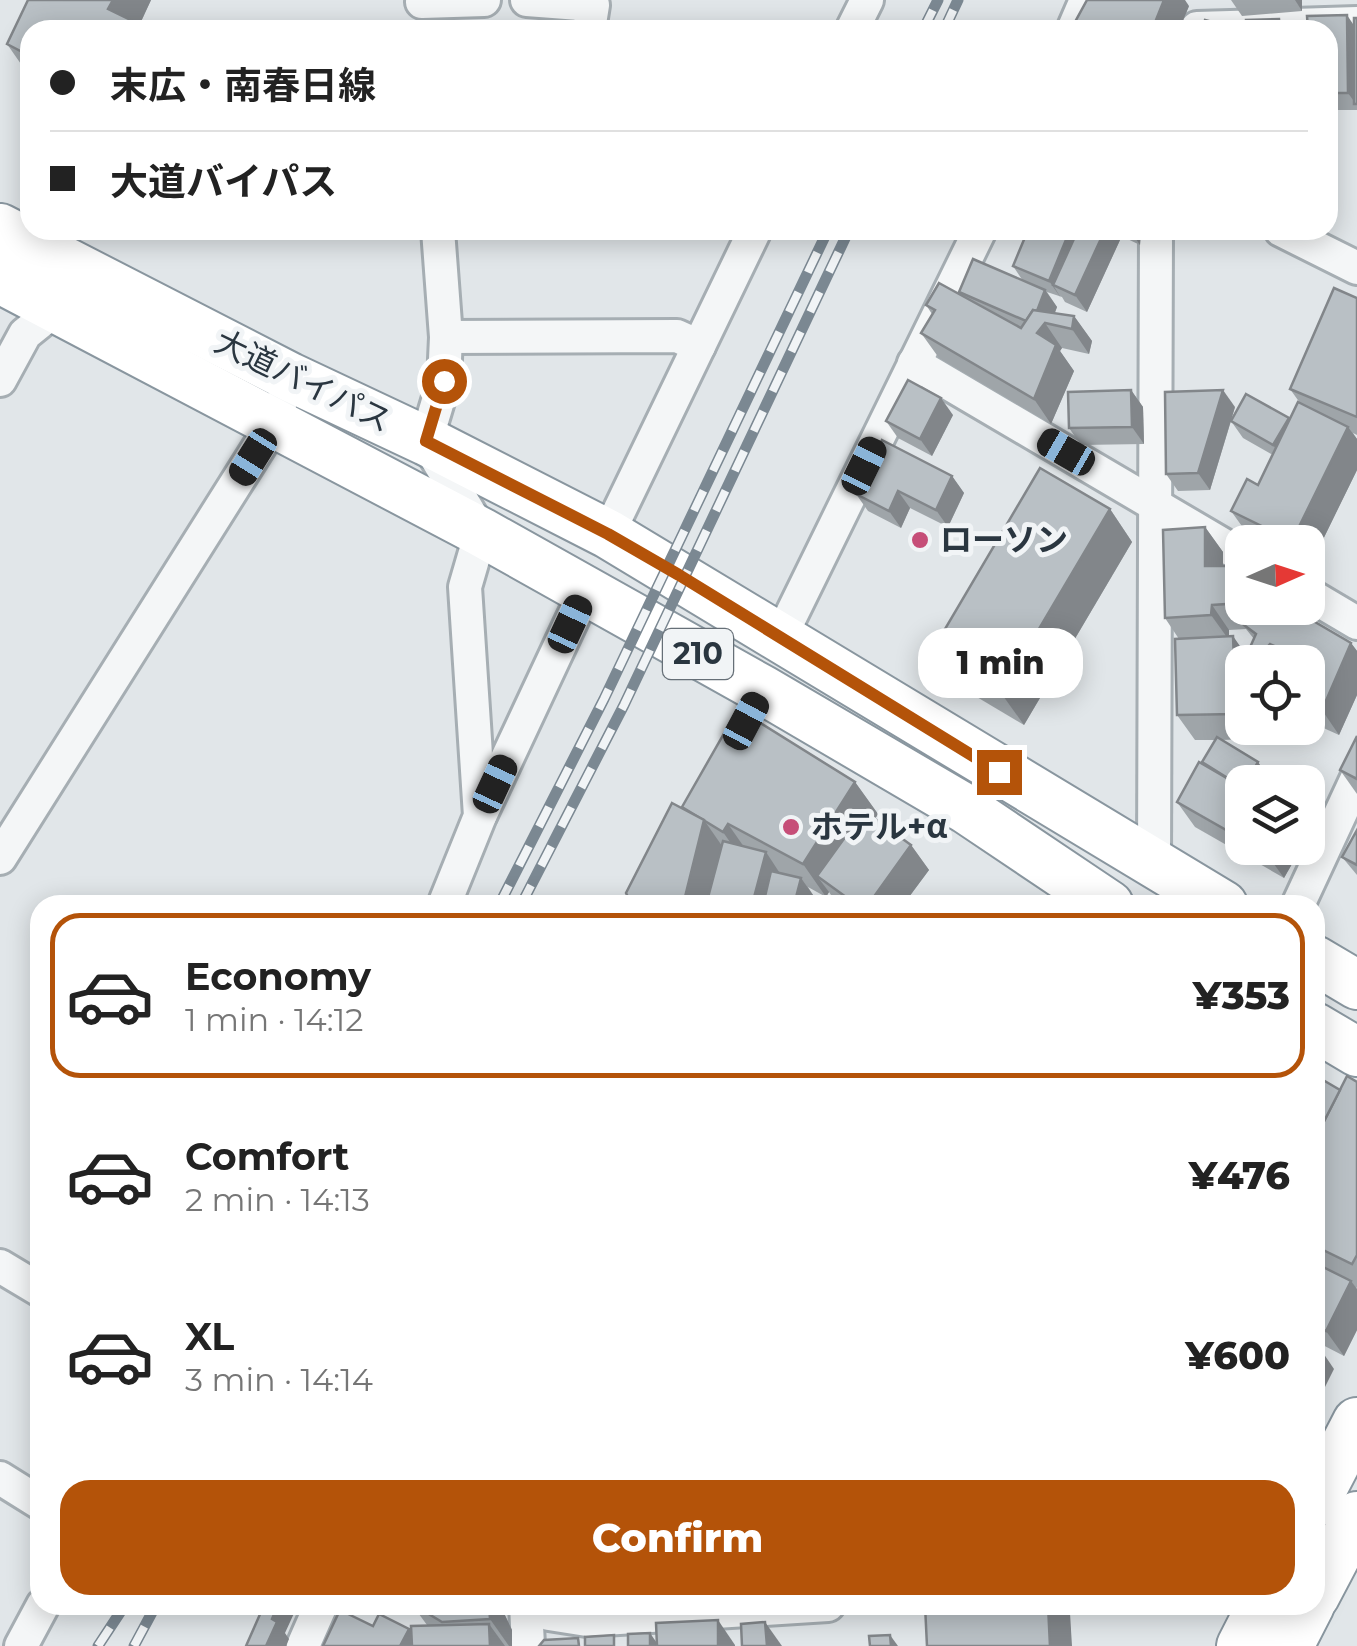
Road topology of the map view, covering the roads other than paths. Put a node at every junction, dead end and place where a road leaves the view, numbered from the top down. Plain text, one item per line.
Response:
1 (484, 0) edge
2 (527, 0) edge
3 (423, 11) edge
4 (1200, 19) edge
5 (591, 20) edge
6 (1239, 20) edge
7 (23, 240) edge
8 (439, 240) edge
9 (749, 240) edge
10 (975, 240) edge
11 (1156, 240) edge
12 (1301, 240) edge
13 (1357, 268) edge
14 (0, 279) edge
15 (56, 309) junction
16 (446, 337) junction
17 (699, 346) junction
18 (914, 363) junction
19 (290, 377) junction
20 (0, 380) edge
21 (274, 423) junction
22 (426, 441) junction
23 (1156, 505) junction
24 (482, 532) junction
25 (608, 534) junction
26 (1225, 546) edge
27 (585, 592) junction
28 (1325, 604) edge
29 (1357, 623) edge
30 (780, 638) junction
31 (1357, 778) edge
32 (480, 816) junction
33 (0, 858) edge
34 (1154, 864) junction
35 (448, 895) edge
36 (1094, 895) edge
37 (1206, 895) edge
38 (1303, 895) edge
39 (1325, 966) edge
40 (1357, 985) edge
41 (1325, 1033) edge
42 (1357, 1052) edge
43 (0, 1266) edge
44 (30, 1284) edge
45 (1357, 1422) edge
46 (0, 1478) edge
47 (1325, 1484) edge
48 (30, 1497) edge
49 (1357, 1516) edge
50 (1325, 1584) edge
51 (38, 1615) edge
52 (317, 1615) edge
53 (528, 1615) edge
54 (555, 1615) edge
55 (667, 1615) edge
56 (1257, 1615) edge
57 (1307, 1615) edge
58 (20, 1646) edge
59 (303, 1646) edge
60 (528, 1646) edge
61 (1241, 1646) edge
62 (1289, 1646) edge

1 - 3 street
2 - 5 street
4 - 6 street
7 - 19 highway, 大道バイパス / 210
8 - 16 street
9 - 17 street
10 - 18 street
11 - 23 street
12 - 13 street
14 - 15 highway, 大道バイパス / 210
15 - 20 street
15 - 21 highway, 大道バイパス / 210
16 - 17 street
16 - 22 street
17 - 25 street
18 - 23 street
18 - 30 street
19 - 21 street
19 - 22 highway, 大道バイパス / 210
21 - 24 highway, 大道バイパス / 210
21 - 33 street
22 - 24 street
22 - 25 highway, 大道バイパス / 210
23 - 26 street
23 - 34 street
24 - 27 highway, 大道バイパス / 210
24 - 32 street
25 - 30 highway, 大道バイパス / 210
27 - 32 street
27 - 36 highway, 大道バイパス / 210
28 - 29 street
30 - 34 highway, 大道バイパス / 210
31 - 38 street
32 - 35 street
34 - 37 highway, 大道バイパス / 210
39 - 40 highway
41 - 42 highway
43 - 44 street
45 - 47 highway
46 - 48 street
49 - 50 highway
51 - 58 street
52 - 59 street
53 - 60 street
54 - 55 street
56 - 61 highway
57 - 62 highway

